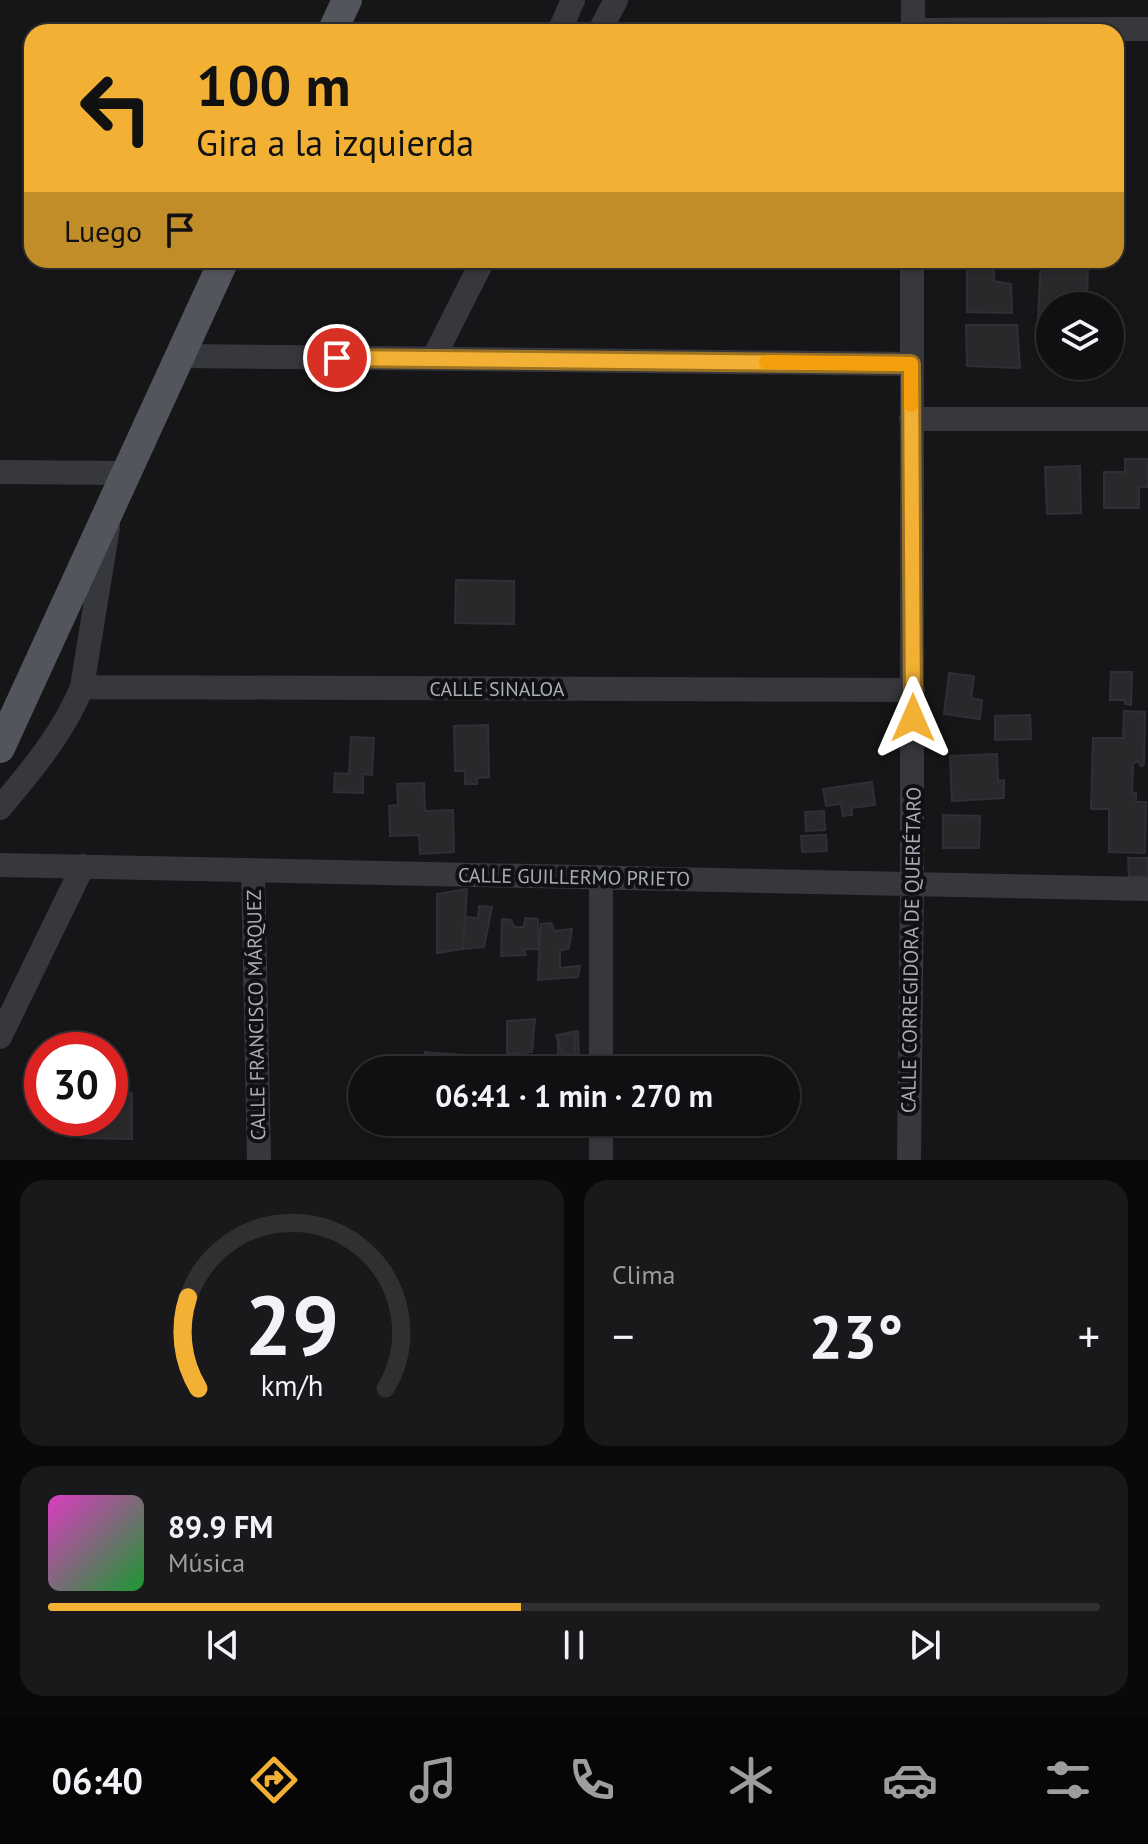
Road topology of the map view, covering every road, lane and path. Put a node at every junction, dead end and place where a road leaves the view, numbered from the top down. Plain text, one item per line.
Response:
1 (347, 0) edge
2 (573, 0) edge
3 (616, 0) edge
4 (913, 0) edge
5 (336, 24) edge
6 (562, 24) edge
7 (603, 24) edge
8 (913, 24) edge
9 (1124, 29) edge
10 (1148, 29) edge
11 (220, 268) edge
12 (479, 268) edge
13 (912, 268) edge
14 (178, 356) junction
15 (433, 359) junction
16 (911, 364) junction
17 (911, 419) junction
18 (1148, 419) edge
19 (0, 472) edge
20 (125, 473) junction
21 (111, 505) junction
22 (82, 687) junction
23 (913, 690) junction
24 (0, 748) edge
25 (0, 808) edge
26 (0, 865) edge
27 (83, 866) junction
28 (253, 870) junction
29 (601, 877) junction
30 (912, 884) junction
31 (1148, 889) edge
32 (0, 1037) edge
33 (601, 1056) edge
34 (601, 1136) edge
35 (259, 1160) edge
36 (601, 1160) edge
37 (909, 1160) edge

1 - 5 main road
2 - 6 street
3 - 7 street
4 - 8 street
9 - 10 street
11 - 14 main road
12 - 15 street
13 - 16 street, CALLE CORREGIDORA DE QUERÉTARO
14 - 15 street
14 - 20 main road
15 - 16 street
16 - 17 street, CALLE CORREGIDORA DE QUERÉTARO
17 - 18 street
17 - 23 street, CALLE CORREGIDORA DE QUERÉTARO
19 - 20 street
20 - 21 main road
21 - 22 street
21 - 24 main road
22 - 23 street, CALLE SINALOA
22 - 25 street
23 - 30 street, CALLE CORREGIDORA DE QUERÉTARO
26 - 27 street, CALLE GUILLERMO PRIETO
27 - 28 street, CALLE GUILLERMO PRIETO
27 - 32 street
28 - 29 street, CALLE GUILLERMO PRIETO
28 - 35 street, CALLE FRANCISCO MÁRQUEZ
29 - 30 street, CALLE GUILLERMO PRIETO
29 - 33 street
30 - 31 street, CALLE GUILLERMO PRIETO
30 - 37 street, CALLE CORREGIDORA DE QUERÉTARO
34 - 36 street

